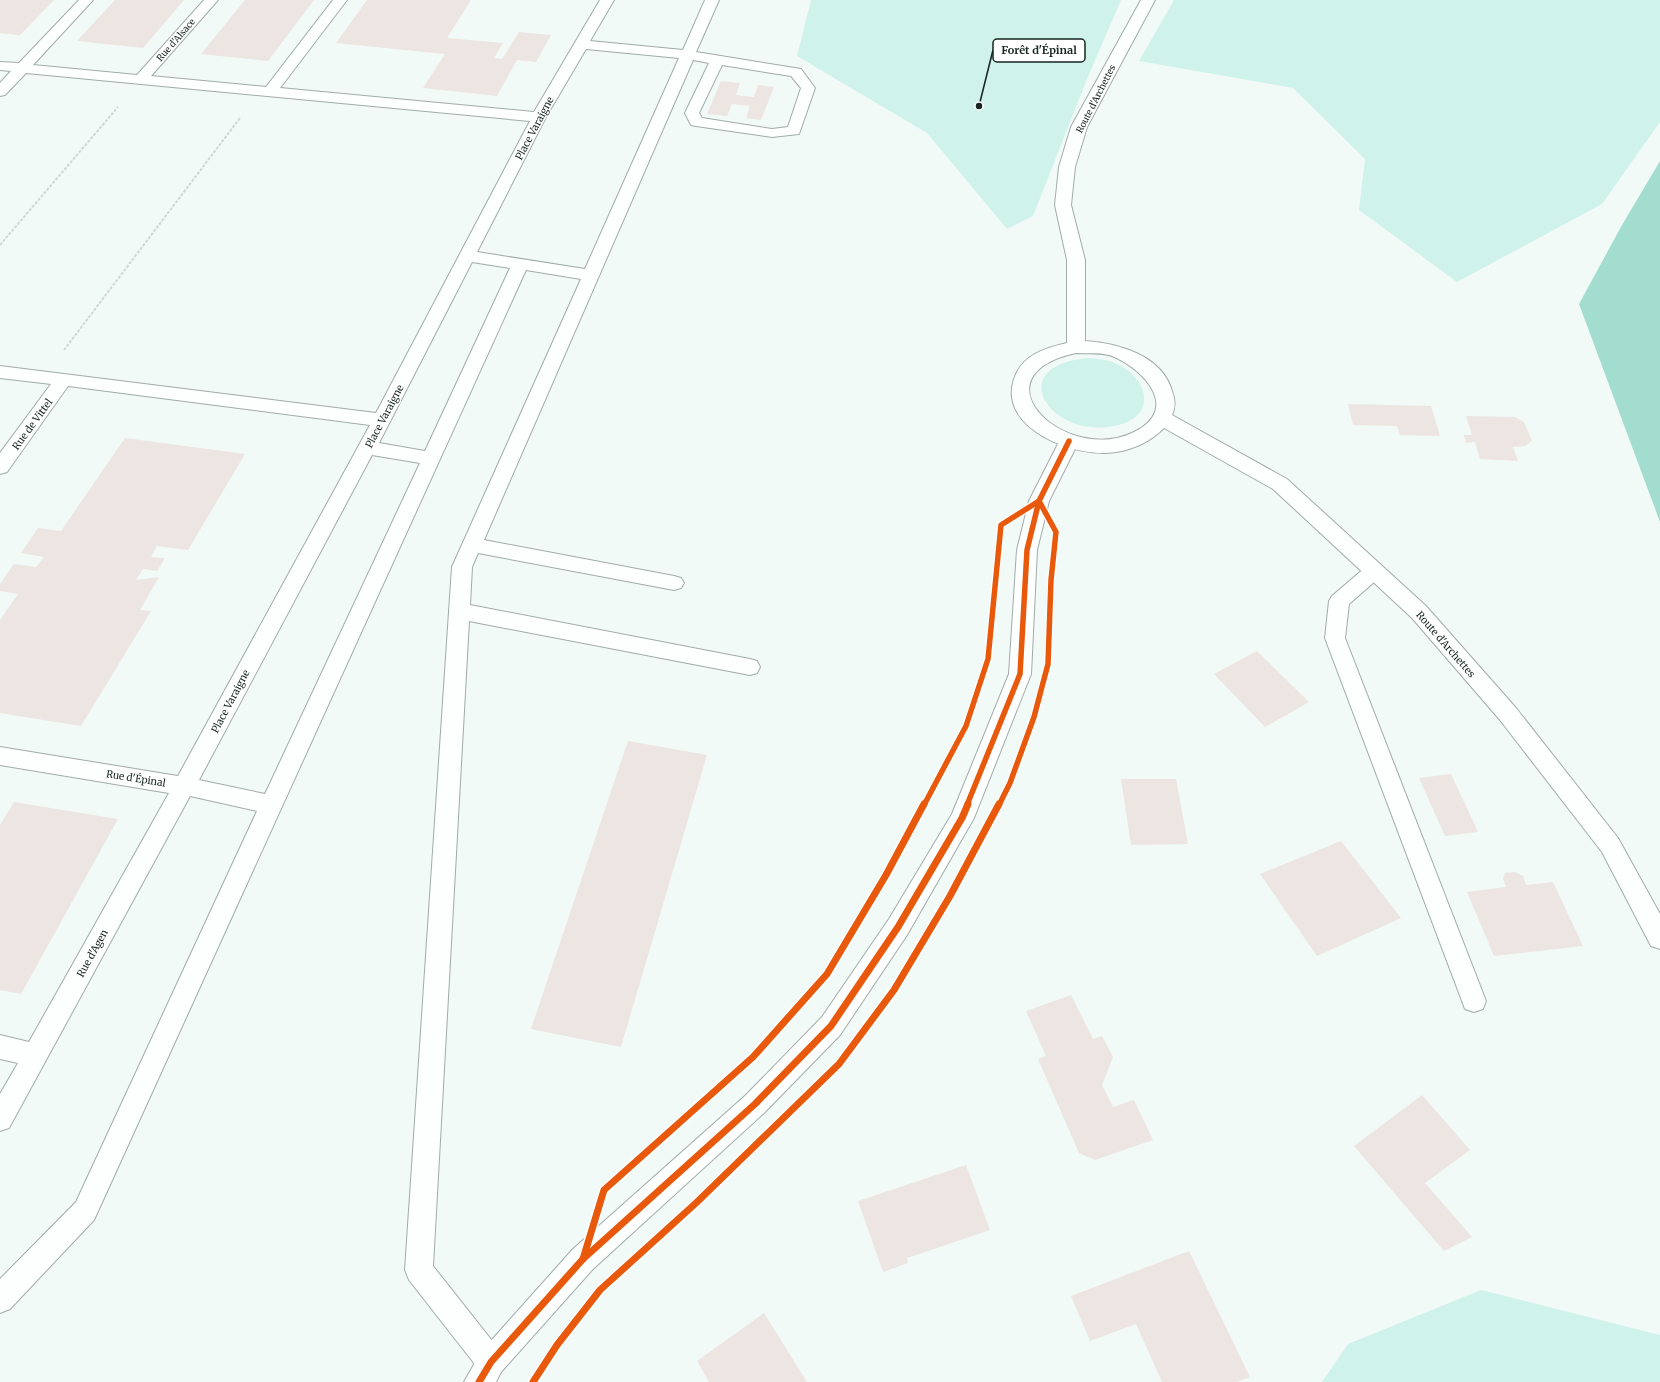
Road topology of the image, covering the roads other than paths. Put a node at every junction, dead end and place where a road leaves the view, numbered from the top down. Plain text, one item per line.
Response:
1 (86, 0) edge
2 (211, 0) edge
3 (340, 0) edge
4 (607, 0) edge
5 (712, 0) edge
6 (1148, 0) edge
7 (581, 44) junction
8 (687, 55) junction
9 (717, 60) junction
10 (0, 66) edge
11 (23, 68) junction
12 (141, 79) junction
13 (265, 91) junction
14 (0, 92) edge
15 (539, 117) junction
16 (467, 256) junction
17 (520, 264) junction
18 (590, 275) junction
19 (1076, 347) junction
20 (0, 372) edge
21 (63, 380) junction
22 (1162, 418) junction
23 (382, 420) junction
24 (1069, 441) junction
25 (367, 448) junction
26 (431, 458) junction
27 (0, 467) edge
28 (471, 545) junction
29 (1374, 571) junction
30 (674, 583) dead end
31 (459, 611) junction
32 (750, 667) dead end
33 (0, 756) edge
34 (184, 786) junction
35 (272, 805) junction
36 (1660, 938) edge
37 (1474, 1001) dead end
38 (0, 1047) edge
39 (36, 1055) junction
40 (0, 1119) edge
41 (0, 1298) edge
42 (485, 1372) edge

1 - 11 lane
2 - 12 lane, Rue d'Alsace
3 - 13 lane
4 - 7 lane, Place Varaigne
5 - 8 lane
6 - 19 street, Route d'Archettes
7 - 8 lane
7 - 15 lane, Place Varaigne
8 - 9 lane
8 - 18 lane
9 - 9 lane
10 - 11 lane
11 - 12 lane
11 - 14 lane
12 - 13 lane
13 - 15 lane
15 - 16 lane, Place Varaigne
16 - 17 lane
16 - 23 lane, Place Varaigne
17 - 18 lane
17 - 26 lane
18 - 28 lane
19 - 22 street
19 - 24 street
20 - 21 lane
21 - 23 lane
21 - 27 lane, Rue de Vittel
22 - 24 street
22 - 29 street, Route d'Archettes
23 - 25 lane, Place Varaigne
24 - 42 street
25 - 26 lane
25 - 34 lane, Place Varaigne
26 - 35 lane
28 - 30 lane
28 - 31 lane
29 - 36 street, Route d'Archettes
29 - 37 lane
31 - 32 lane
31 - 42 lane
33 - 34 lane, Rue d'Épinal
34 - 35 lane, Rue d'Épinal
34 - 39 lane, Rue d'Agen
35 - 41 lane
38 - 39 lane
39 - 40 lane, Rue d'Agen

